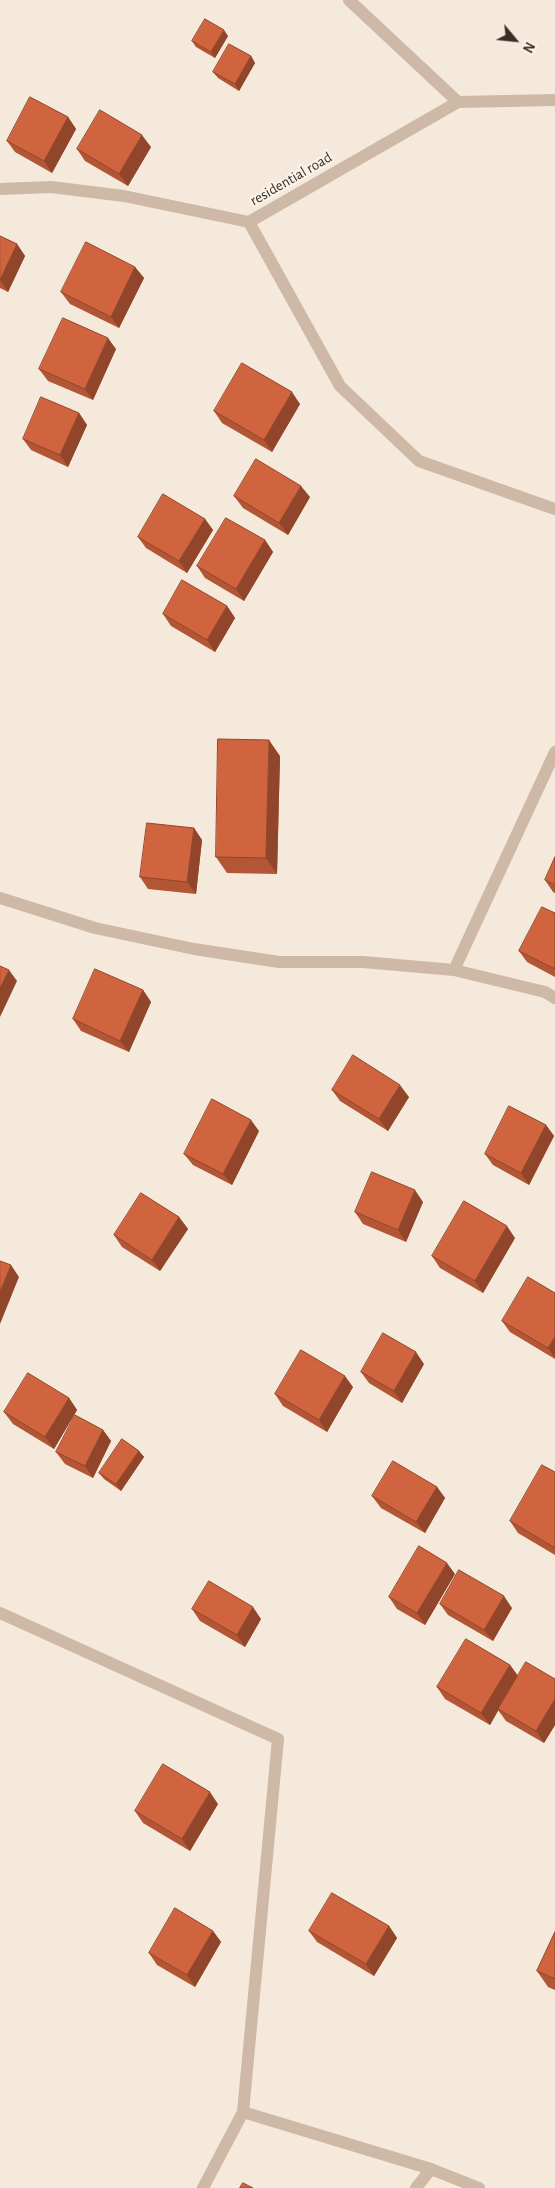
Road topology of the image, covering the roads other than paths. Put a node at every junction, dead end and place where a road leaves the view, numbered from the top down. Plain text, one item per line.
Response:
1 (349, 0) edge
2 (555, 100) edge
3 (458, 102) junction
4 (0, 189) edge
5 (249, 222) junction
6 (555, 509) edge
7 (555, 752) edge
8 (0, 898) edge
9 (454, 970) junction
10 (555, 998) edge
11 (0, 1613) edge
12 (243, 2112) junction
13 (431, 2169) junction
14 (203, 2188) edge
15 (416, 2188) edge
16 (479, 2188) edge

1 - 3 street
2 - 3 street, residential road
3 - 5 street, residential road
4 - 5 street, residential road
5 - 6 street
7 - 9 street
8 - 9 street
9 - 10 street
11 - 12 street
12 - 13 street
12 - 14 street
13 - 15 street
13 - 16 street

